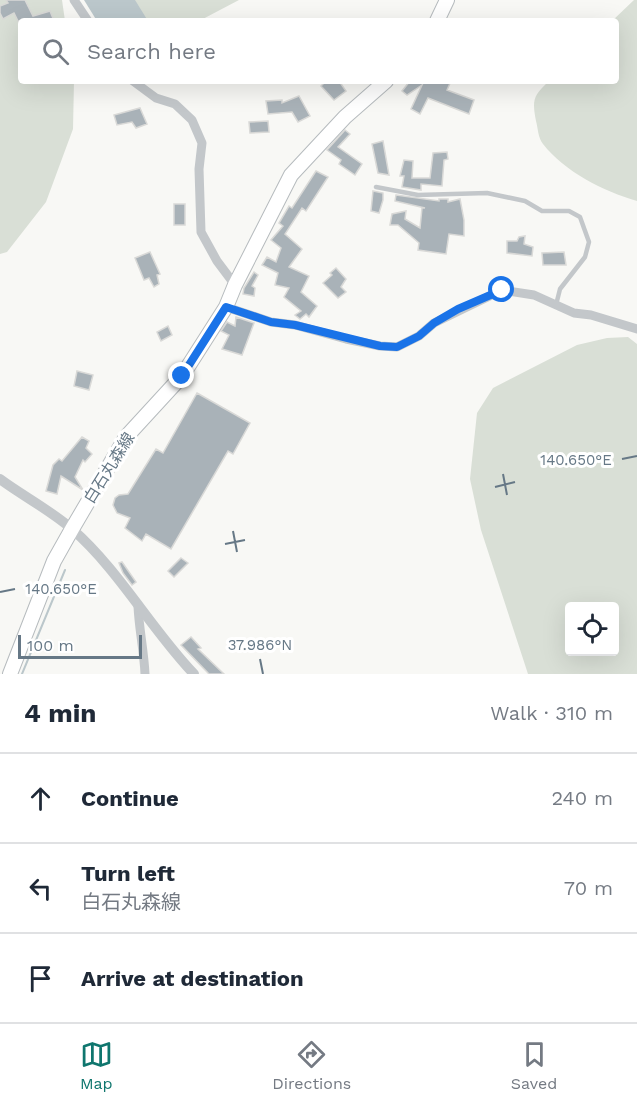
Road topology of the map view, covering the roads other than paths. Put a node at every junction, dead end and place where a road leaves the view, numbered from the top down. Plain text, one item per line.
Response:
1 (74, 0) edge
2 (447, 0) edge
3 (86, 18) edge
4 (438, 18) edge
5 (136, 84) edge
6 (383, 84) edge
7 (376, 187) dead end
8 (235, 285) junction
9 (556, 305) junction
10 (226, 307) junction
11 (637, 329) edge
12 (0, 479) edge
13 (72, 529) junction
14 (138, 606) junction
15 (10, 674) edge
16 (145, 674) edge
17 (194, 674) edge

1 - 3 street
2 - 4 main road
5 - 8 street
6 - 8 main road, 白石丸森線
7 - 9 lane
8 - 10 main road, 白石丸森線
9 - 10 street
9 - 11 street
10 - 13 main road, 白石丸森線
12 - 13 street
13 - 14 street
13 - 15 main road, 白石丸森線
14 - 16 street
14 - 17 street

